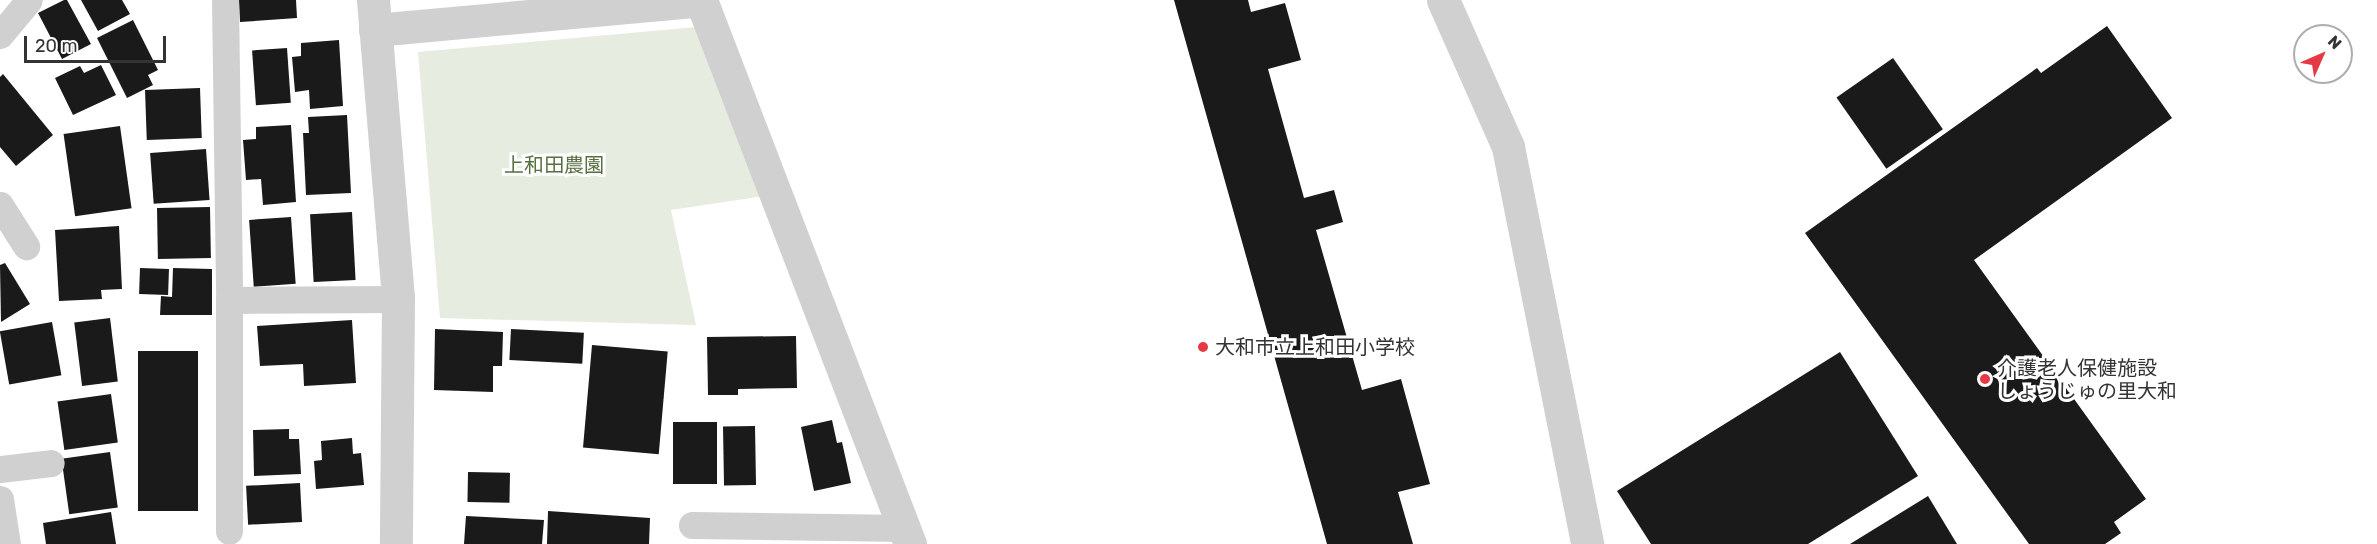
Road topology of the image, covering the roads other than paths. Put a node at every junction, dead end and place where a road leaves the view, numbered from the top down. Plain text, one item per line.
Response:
1 (28, 0) edge
2 (225, 0) edge
3 (702, 0) edge
4 (1443, 0) edge
5 (374, 15) edge
6 (0, 35) edge
7 (0, 206) edge
8 (26, 246) dead end
9 (398, 299) junction
10 (229, 300) junction
11 (51, 463) dead end
12 (0, 469) edge
13 (0, 499) edge
14 (692, 525) dead end
15 (229, 531) dead end
16 (907, 536) edge
17 (7, 544) edge
18 (396, 544) edge
19 (1587, 544) edge

1 - 6 lane
2 - 10 lane
3 - 5 street
3 - 16 street
4 - 19 street
5 - 9 street
7 - 8 lane
9 - 10 lane
9 - 18 street
10 - 15 lane
11 - 12 lane
13 - 17 lane
14 - 16 lane

